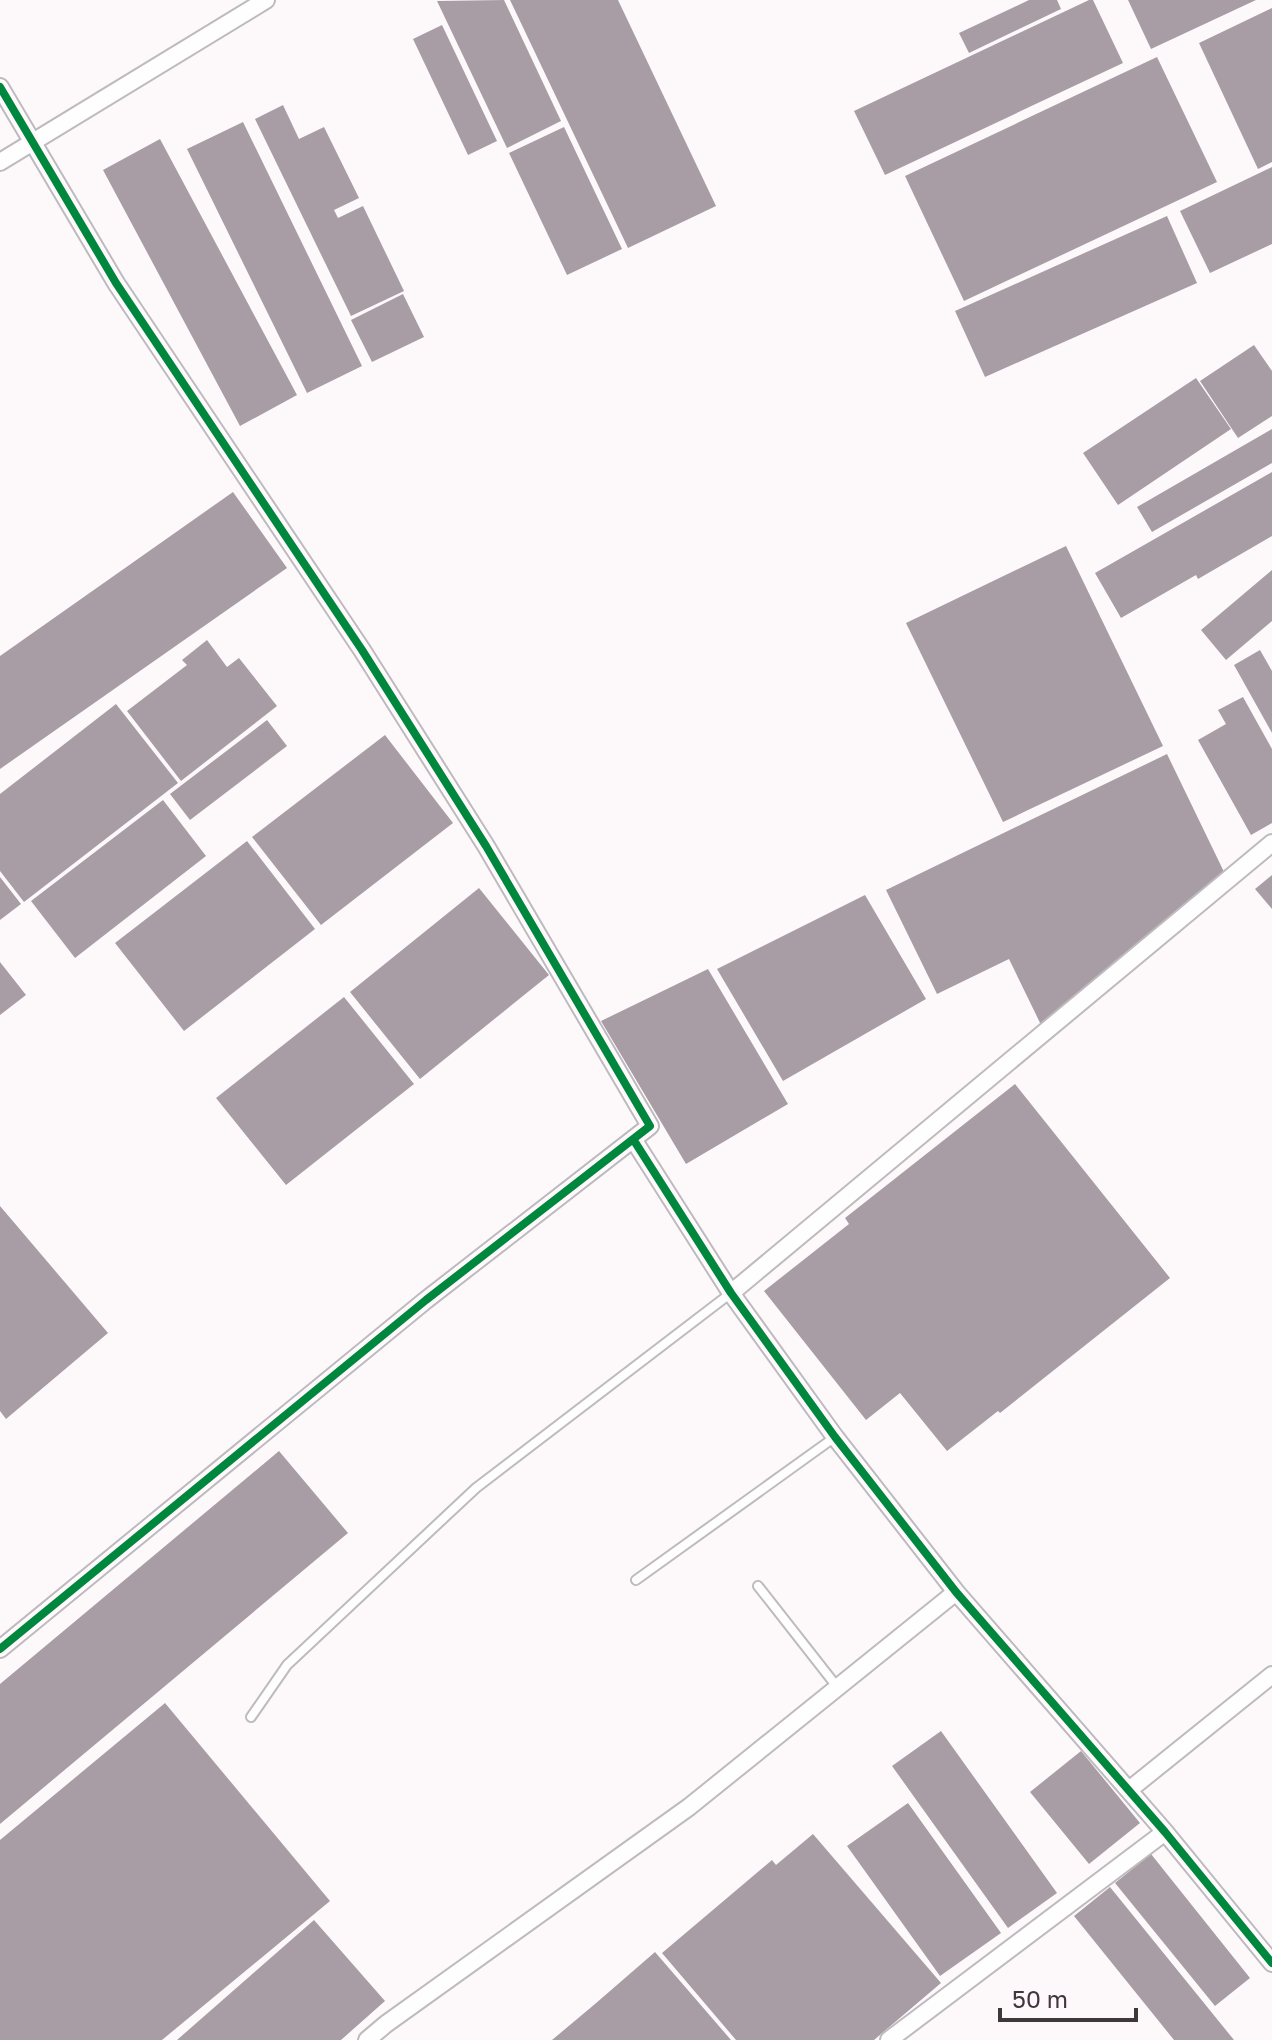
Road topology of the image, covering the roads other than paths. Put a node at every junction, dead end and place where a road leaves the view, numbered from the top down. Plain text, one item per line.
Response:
1 (266, 0) edge
2 (0, 87) edge
3 (31, 143) junction
4 (0, 162) edge
5 (1272, 843) edge
6 (633, 1139) junction
7 (731, 1293) junction
8 (835, 1437) junction
9 (636, 1580) dead end
10 (758, 1586) dead end
11 (956, 1592) junction
12 (0, 1649) edge
13 (1272, 1675) edge
14 (838, 1688) junction
15 (251, 1717) dead end
16 (1129, 1790) junction
17 (1165, 1832) junction
18 (1272, 1963) edge
19 (367, 2040) edge
20 (889, 2040) edge

1 - 3 street
2 - 3 street
3 - 4 street
3 - 6 street
5 - 7 street
6 - 7 street
6 - 12 street
7 - 8 street
7 - 15 lane
8 - 9 lane
8 - 11 street
10 - 14 lane
11 - 14 street
11 - 16 street
13 - 16 street
14 - 19 street
16 - 17 street
17 - 18 street
17 - 20 street

